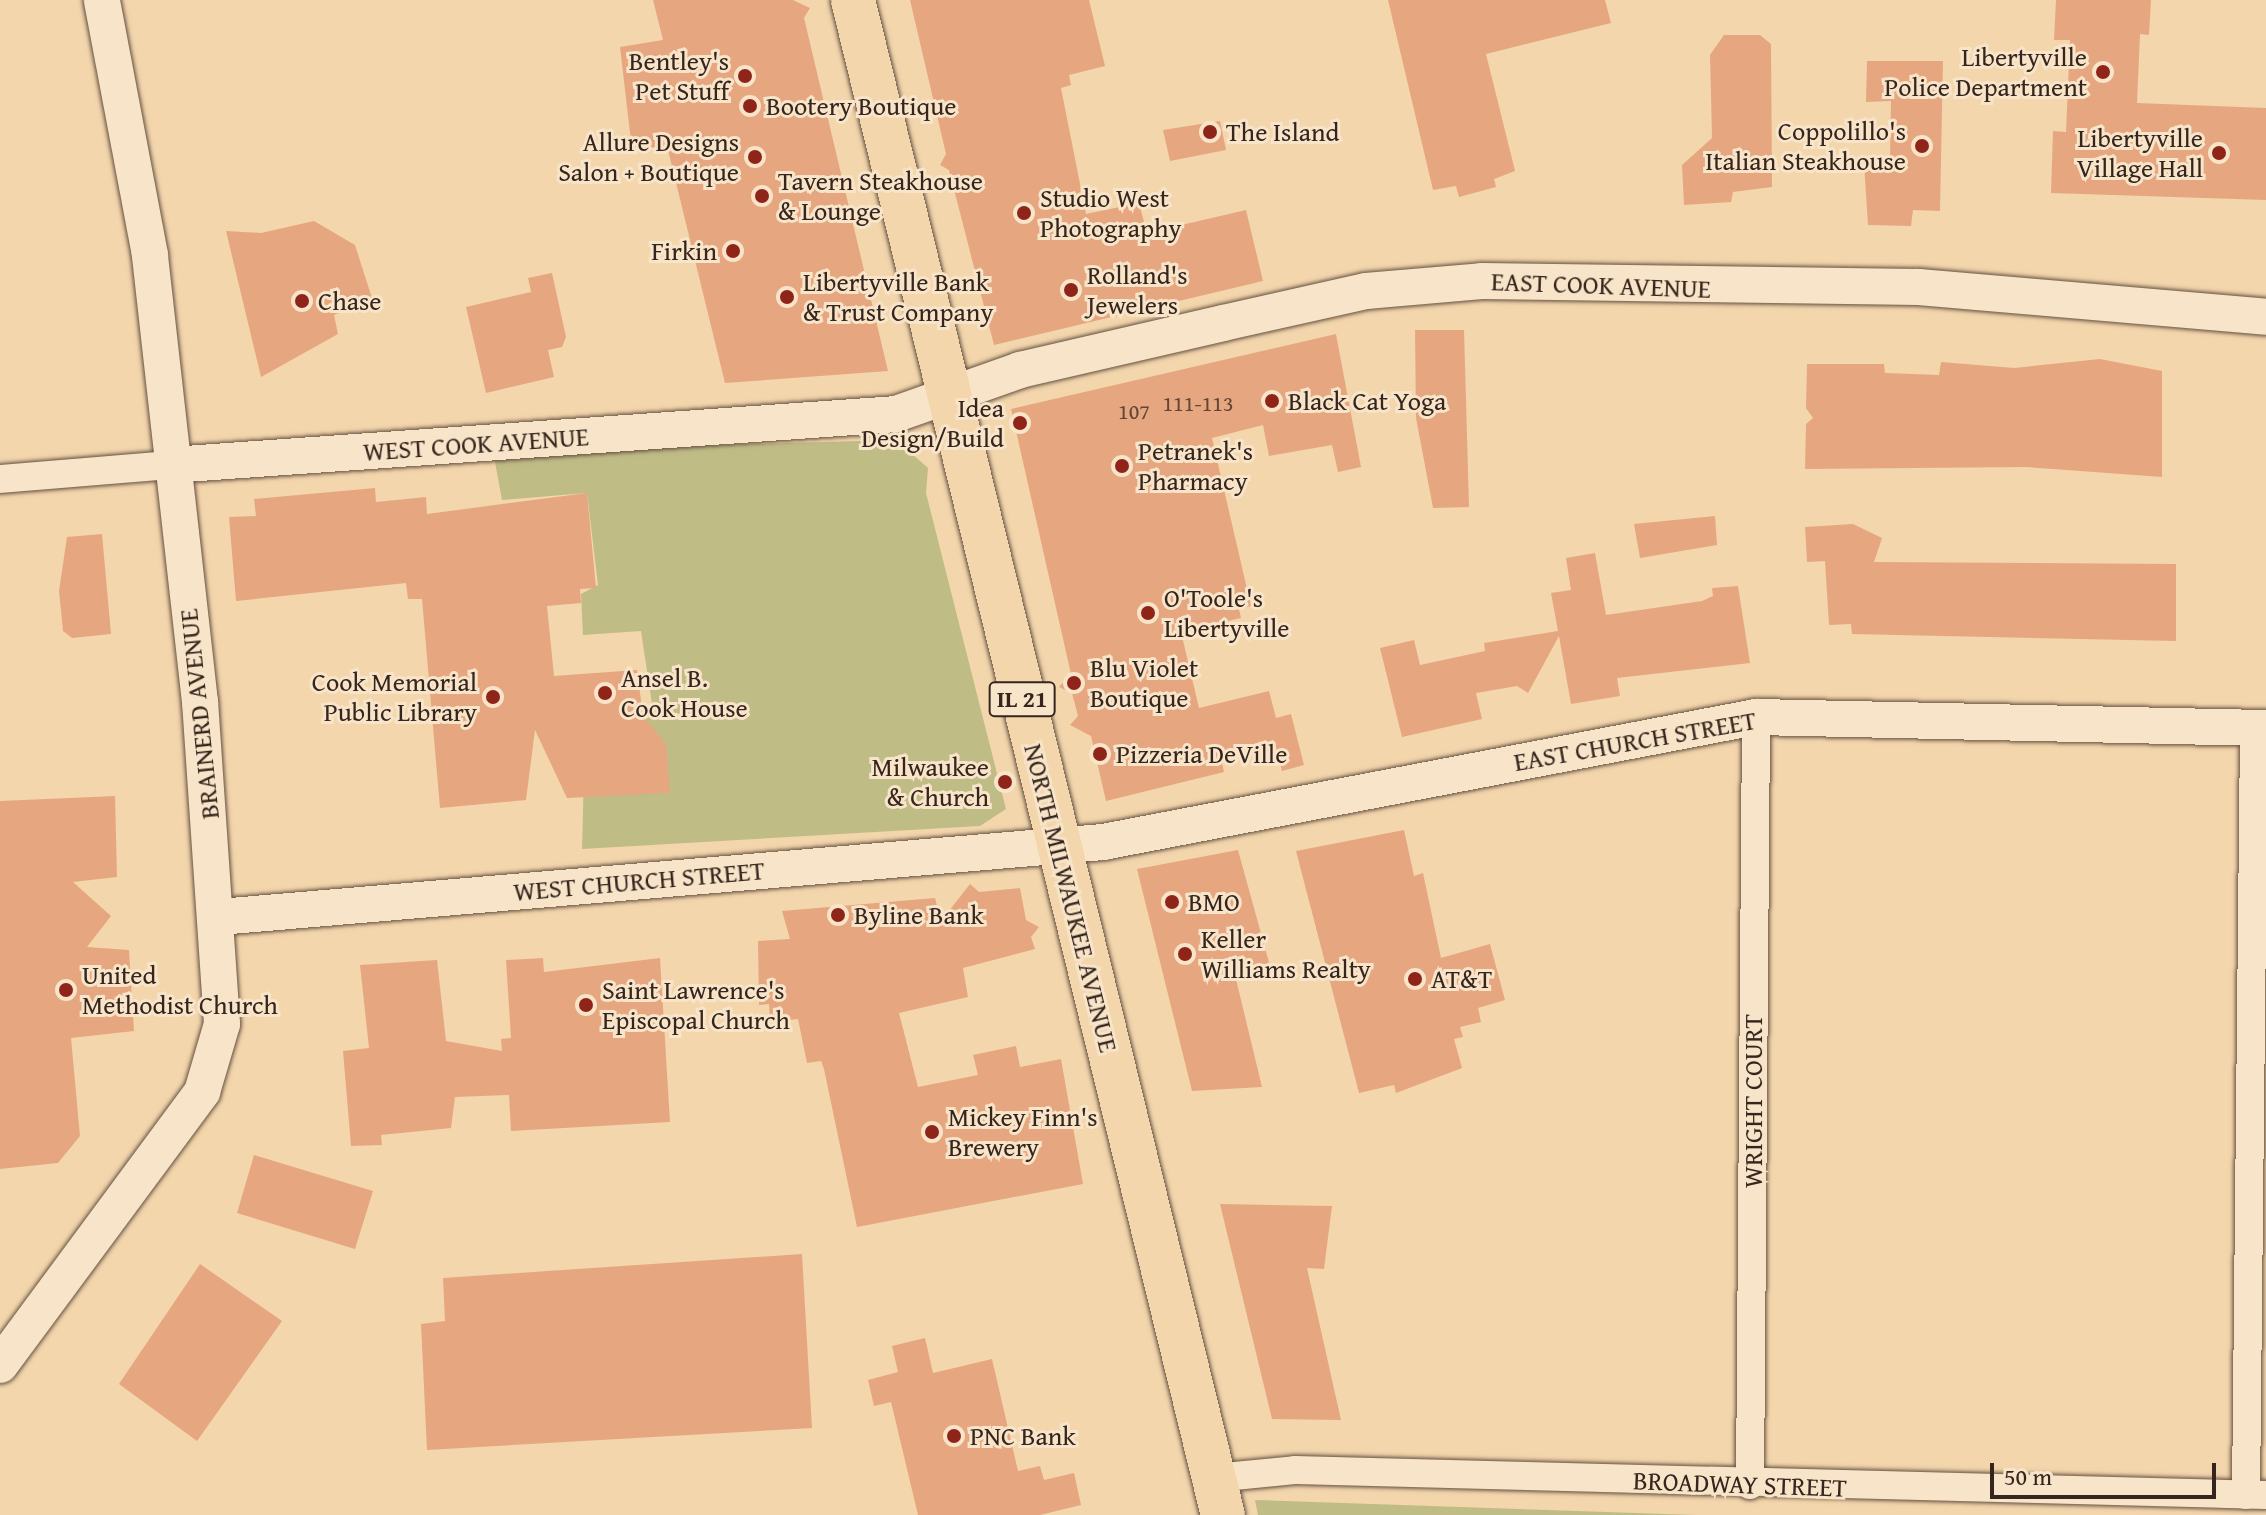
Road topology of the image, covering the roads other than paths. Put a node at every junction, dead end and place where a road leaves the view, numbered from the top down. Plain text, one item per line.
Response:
1 (102, 0) edge
2 (853, 0) edge
3 (2266, 317) edge
4 (948, 395) junction
5 (171, 465) junction
6 (0, 479) edge
7 (1756, 717) junction
8 (2260, 728) edge
9 (1059, 847) junction
10 (219, 917) junction
11 (2258, 1099) edge
12 (6, 1343) edge
13 (1750, 1485) junction
14 (2256, 1495) edge
15 (1219, 1497) edge
16 (2112, 1504) edge

1 - 5 street, BRAINERD AVENUE
2 - 4 main road, NORTH MILWAUKEE AVENUE / IL 21
3 - 4 street, EAST COOK AVENUE
4 - 5 street, WEST COOK AVENUE
4 - 9 main road, NORTH MILWAUKEE AVENUE / IL 21
5 - 6 street, WEST COOK AVENUE
5 - 10 street, BRAINERD AVENUE
7 - 8 street, EAST CHURCH STREET
7 - 9 street, EAST CHURCH STREET
7 - 13 street, WRIGHT COURT
8 - 11 street
9 - 10 street, WEST CHURCH STREET
9 - 15 main road, NORTH MILWAUKEE AVENUE / IL 21
10 - 12 street, BRAINERD AVENUE
11 - 14 street
13 - 15 street, BROADWAY STREET
13 - 16 street, BROADWAY STREET
14 - 16 street, BROADWAY STREET

